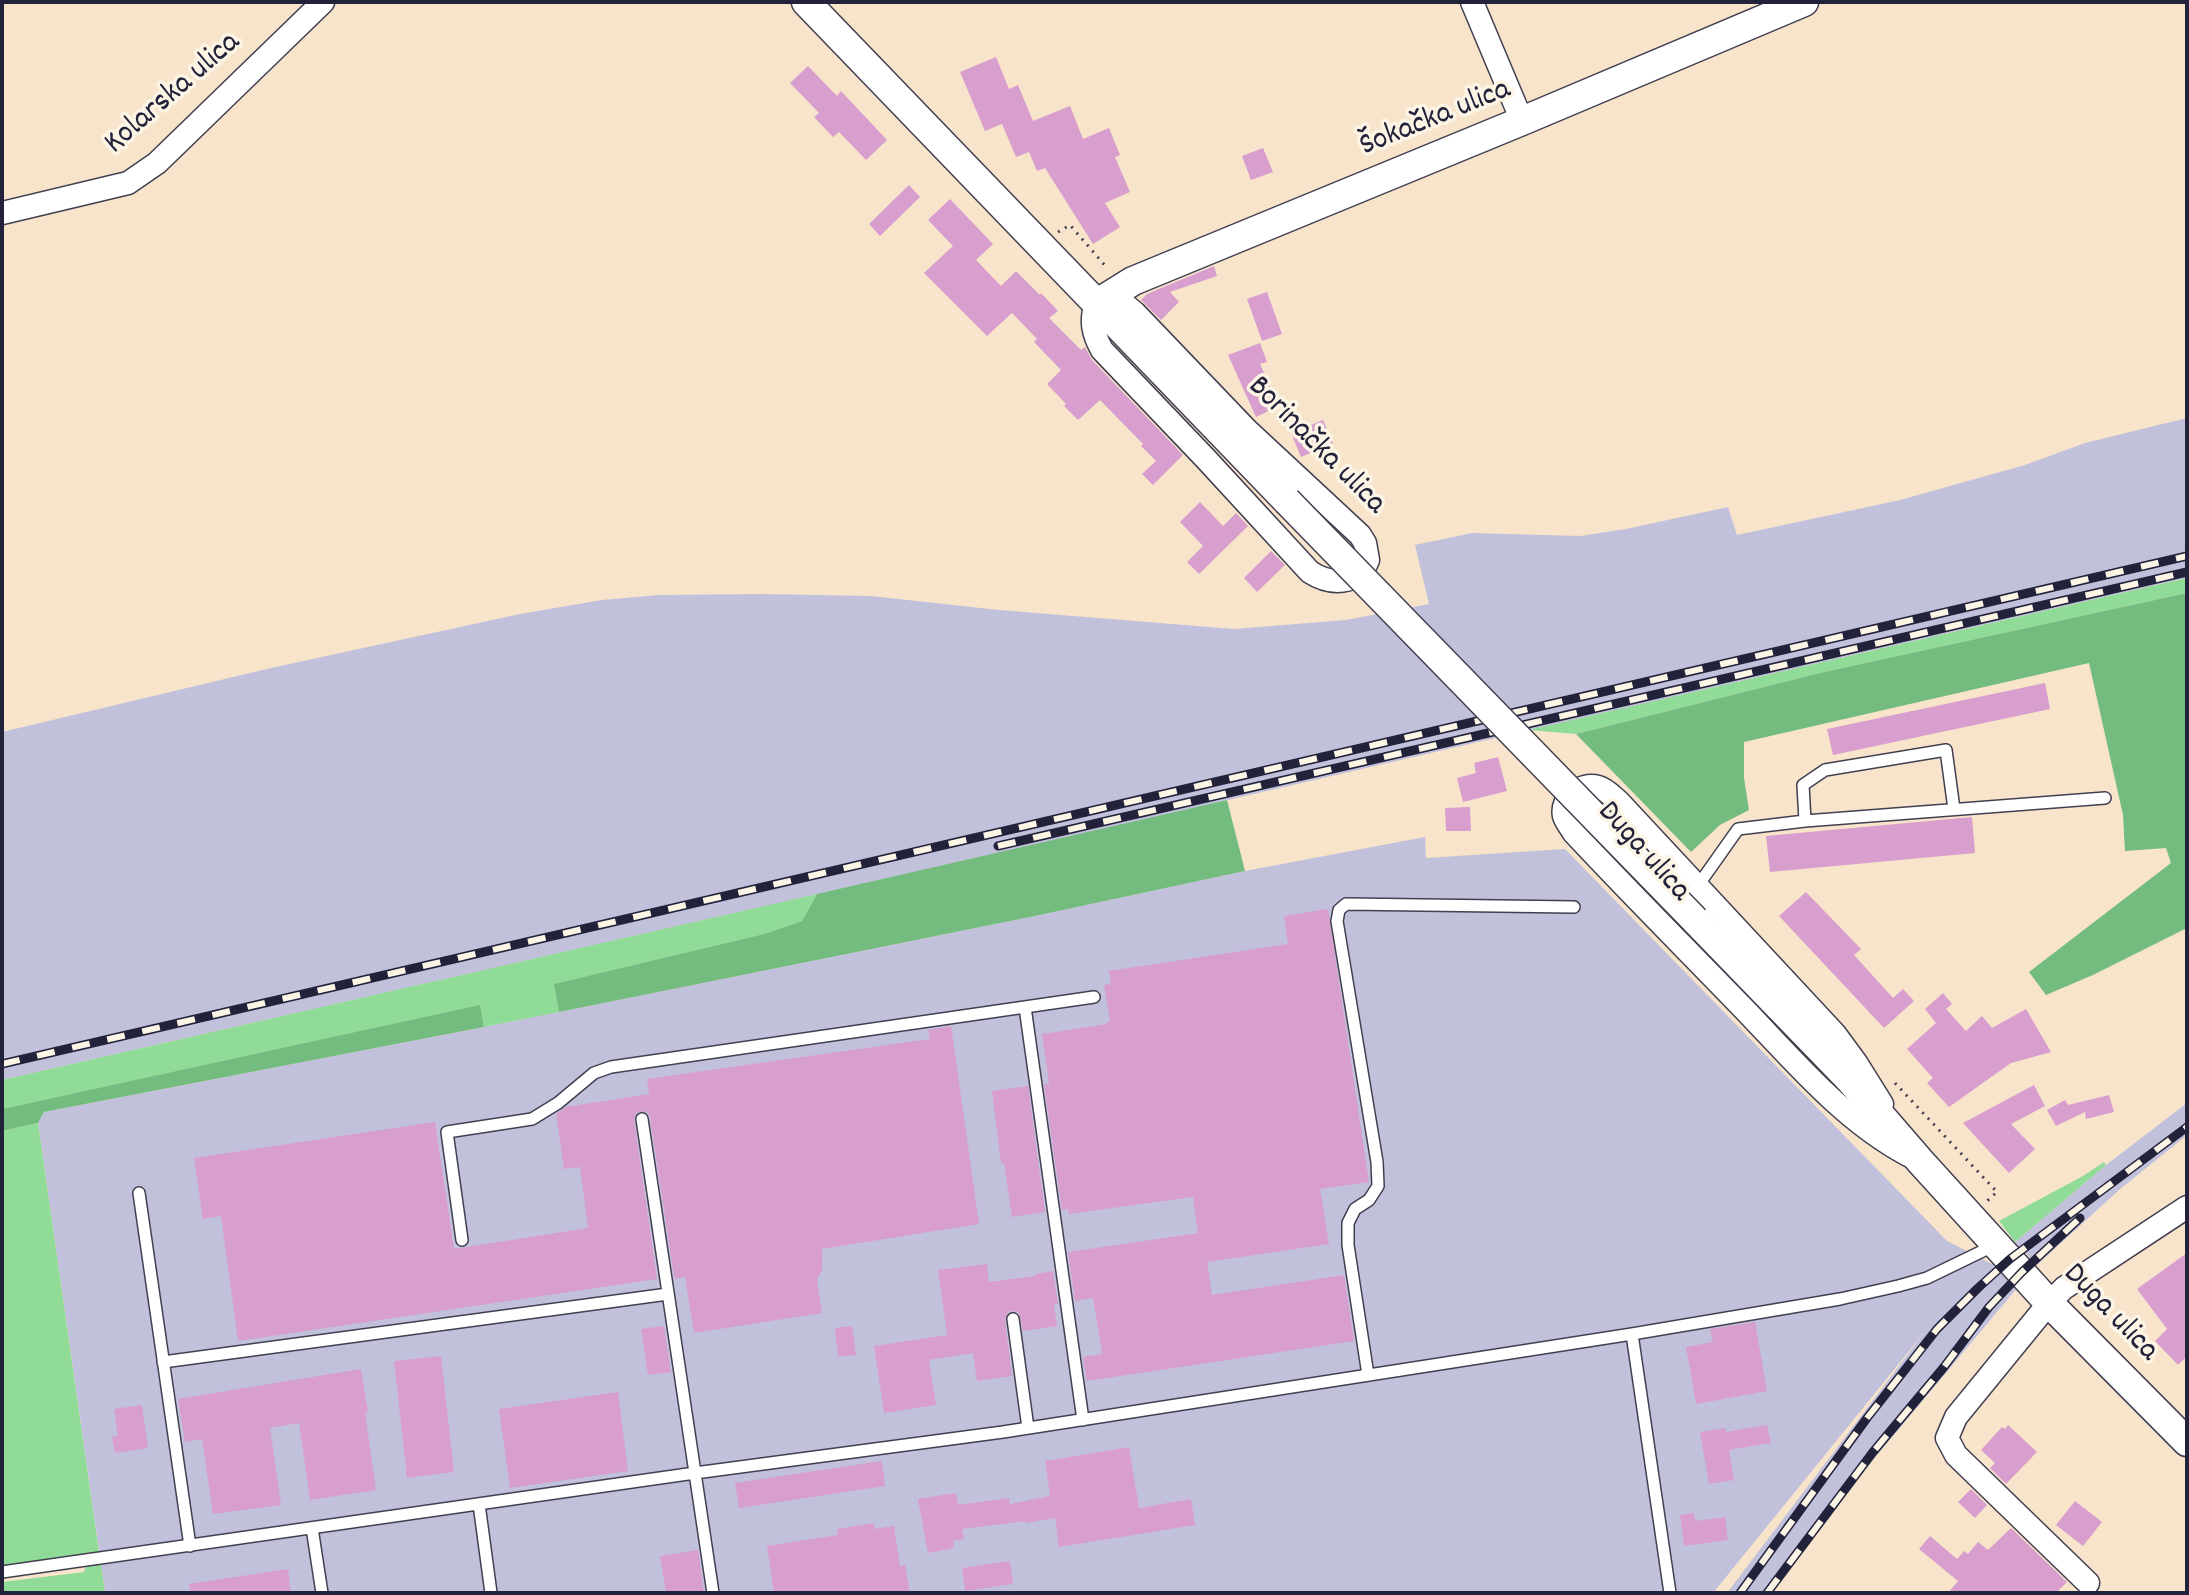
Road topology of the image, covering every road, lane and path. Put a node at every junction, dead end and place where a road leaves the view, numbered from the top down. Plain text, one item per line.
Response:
1 (323, 2) edge
2 (806, 2) edge
3 (1472, 2) edge
4 (1804, 2) edge
5 (1522, 121) junction
6 (2, 213) edge
7 (1102, 300) junction
8 (2105, 798) dead end
9 (1954, 809) junction
10 (1805, 821) junction
11 (1697, 887) junction
12 (1574, 907) dead end
13 (1695, 920) joint
14 (1094, 997) dead end
15 (1025, 1007) junction
16 (642, 1119) dead end
17 (1913, 1154) junction
18 (139, 1193) dead end
19 (2187, 1207) edge
20 (462, 1240) dead end
21 (1997, 1244) junction
22 (668, 1294) junction
23 (2049, 1303) junction
24 (1013, 1319) dead end
25 (1632, 1334) junction
26 (163, 1362) junction
27 (1368, 1375) junction
28 (1083, 1420) junction
29 (1028, 1428) junction
30 (2187, 1442) edge
31 (695, 1473) junction
32 (479, 1504) junction
33 (312, 1528) junction
34 (190, 1546) junction
35 (2, 1572) edge
36 (2088, 1583) dead end
37 (322, 1593) edge
38 (491, 1593) edge
39 (713, 1593) edge
40 (1670, 1593) edge

1 - 6 street, Kolarska ulica
2 - 7 street, Borinačka ulica
3 - 5 street
4 - 5 street, Šokačka ulica
5 - 7 street, Šokačka ulica
7 - 7 street, Borinačka ulica
7 - 13 street, Borinačka ulica, bridge
8 - 9 lane
9 - 10 lane
9 - 10 lane
10 - 11 lane
11 - 17 street, Duga ulica
11 - 17 street, Duga ulica
12 - 27 lane
13 - 17 street, Duga ulica
14 - 15 lane
15 - 20 lane
15 - 28 lane
16 - 22 lane
17 - 21 street, Duga ulica
18 - 26 lane
19 - 23 street
21 - 23 street, Duga ulica
21 - 25 lane
22 - 26 lane
22 - 31 lane
23 - 30 street, Duga ulica
23 - 36 street
24 - 29 lane
25 - 27 lane
25 - 40 lane
26 - 34 lane
27 - 28 lane
28 - 29 lane
29 - 31 lane
31 - 32 lane
31 - 39 lane
32 - 33 lane
32 - 38 lane
33 - 34 lane
33 - 37 lane
34 - 35 lane

